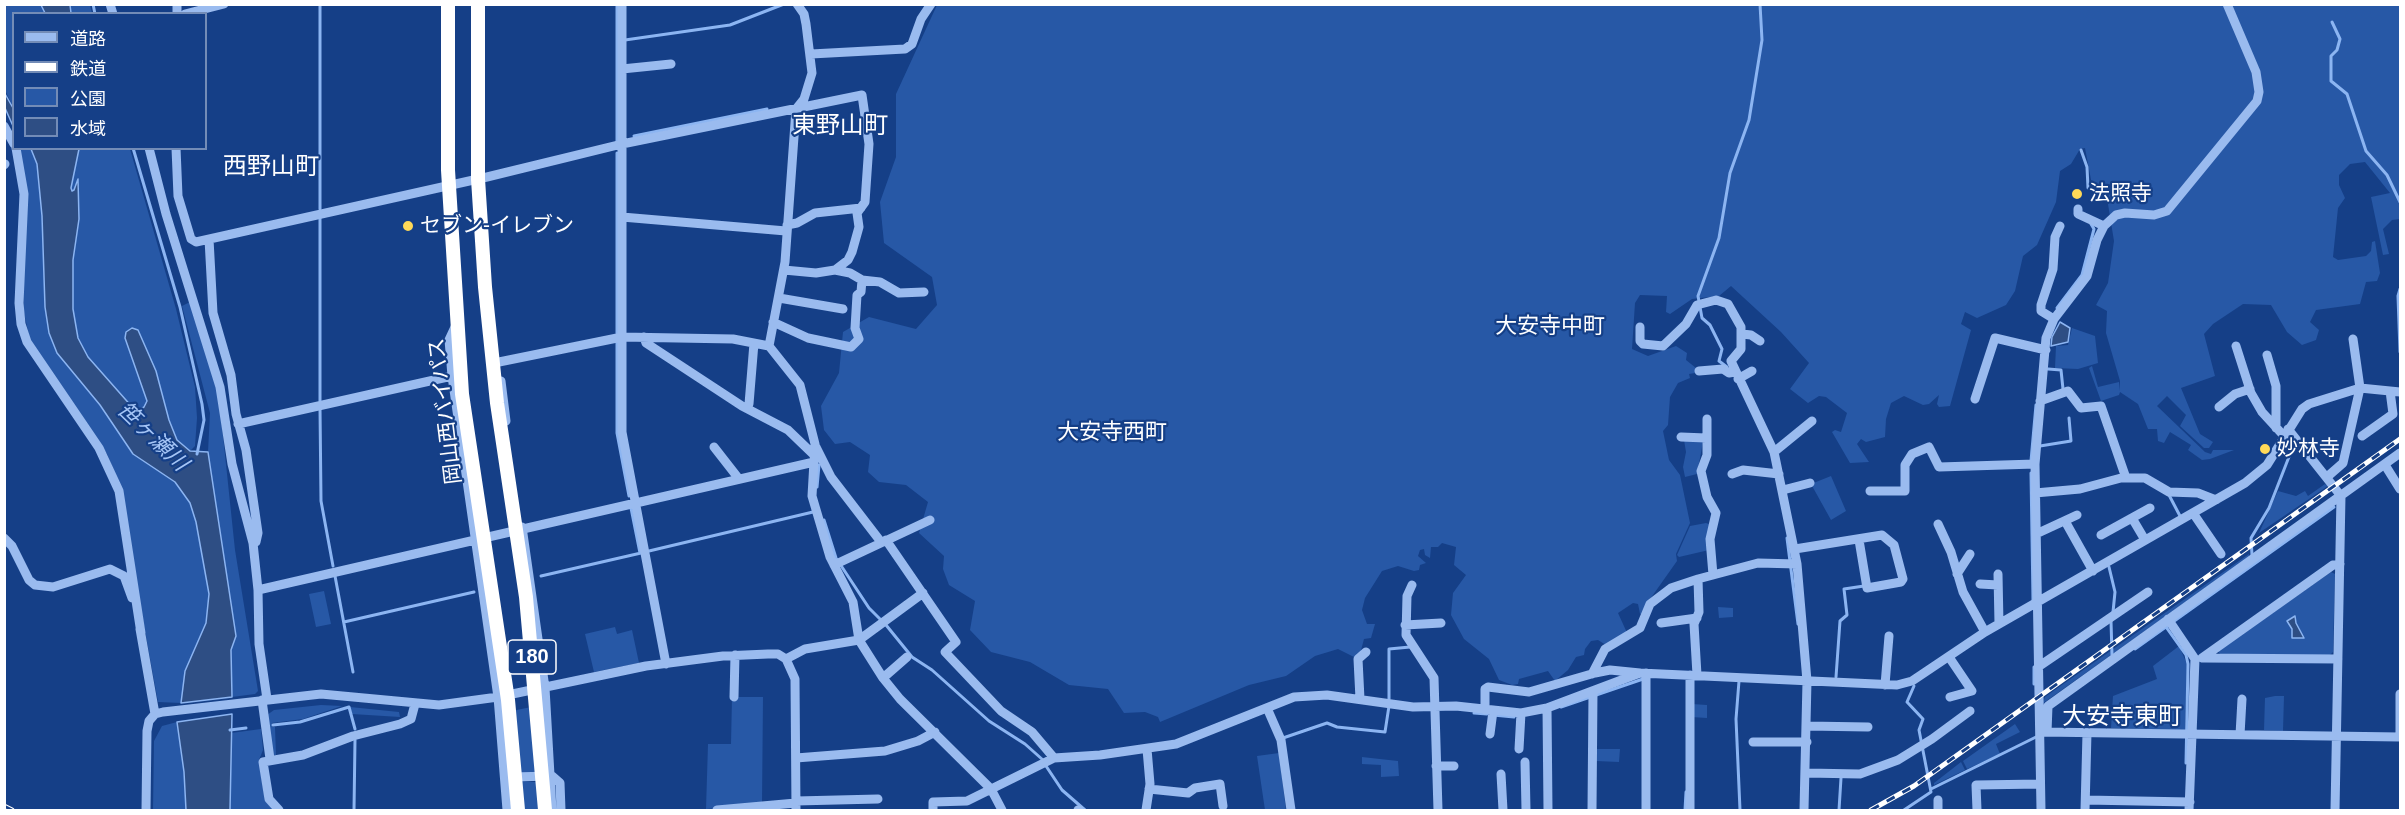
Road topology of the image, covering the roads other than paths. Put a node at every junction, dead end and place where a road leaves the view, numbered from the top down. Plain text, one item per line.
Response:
1 (224, 4) edge
2 (448, 4) edge
3 (478, 4) edge
4 (622, 4) edge
5 (797, 4) edge
6 (931, 4) edge
7 (2227, 4) edge
8 (193, 12) edge
9 (811, 54) junction
10 (671, 64) dead end
11 (622, 69) junction
12 (796, 109) junction
13 (4, 126) edge
14 (12, 140) edge
15 (622, 144) junction
16 (16, 150) edge
17 (149, 150) edge
18 (176, 150) edge
19 (478, 179) junction
20 (449, 185) junction
21 (861, 208) junction
22 (2078, 209) dead end
23 (622, 217) junction
24 (2060, 226) dead end
25 (2104, 226) junction
26 (786, 228) junction
27 (209, 239) junction
28 (784, 270) junction
29 (835, 270) junction
30 (862, 280) junction
31 (485, 287) junction
32 (924, 292) dead end
33 (779, 298) junction
34 (843, 309) dead end
35 (2054, 319) junction
36 (773, 322) junction
37 (457, 323) junction
38 (1640, 327) dead end
39 (1742, 334) junction
40 (622, 337) junction
41 (2353, 339) dead end
42 (645, 340) junction
43 (1760, 341) dead end
44 (754, 343) junction
45 (769, 346) junction
46 (2235, 346) dead end
47 (2046, 350) junction
48 (2267, 355) dead end
49 (499, 362) junction
50 (1699, 371) dead end
51 (1752, 371) dead end
52 (1734, 374) junction
53 (452, 376) junction
54 (2360, 388) junction
55 (2250, 389) junction
56 (2390, 392) junction
57 (2400, 392) edge
58 (1975, 399) dead end
59 (2040, 401) junction
60 (749, 404) dead end
61 (2219, 407) dead end
62 (1707, 419) dead end
63 (1812, 422) dead end
64 (238, 424) junction
65 (2276, 428) junction
66 (2286, 433) junction
67 (2362, 436) dead end
68 (1681, 437) dead end
69 (1706, 438) junction
70 (714, 447) dead end
71 (1774, 452) junction
72 (2400, 453) edge
73 (814, 454) junction
74 (2032, 464) junction
75 (2385, 465) junction
76 (1777, 473) junction
77 (1732, 474) dead end
78 (2327, 477) junction
79 (2126, 478) junction
80 (739, 479) junction
81 (1810, 483) dead end
82 (2400, 489) edge
83 (1783, 490) junction
84 (1870, 491) dead end
85 (2035, 493) junction
86 (2342, 496) junction
87 (2216, 500) junction
88 (635, 502) junction
89 (2150, 508) dead end
90 (2193, 513) junction
91 (2077, 515) dead end
92 (2132, 518) junction
93 (930, 520) dead end
94 (2065, 521) junction
95 (1938, 524) dead end
96 (522, 528) junction
97 (2036, 534) junction
98 (2101, 535) dead end
99 (4, 538) edge
100 (476, 539) junction
101 (1859, 540) junction
102 (2145, 540) junction
103 (884, 541) junction
104 (253, 543) junction
105 (1795, 549) junction
106 (130, 550) junction
107 (1970, 554) dead end
108 (2222, 554) dead end
109 (837, 564) junction
110 (1793, 564) junction
111 (2340, 564) junction
112 (2093, 570) junction
113 (119, 573) junction
114 (1957, 574) junction
115 (1998, 574) dead end
116 (1713, 575) junction
117 (1698, 579) junction
118 (1980, 584) dead end
119 (1412, 585) dead end
120 (1998, 585) junction
121 (258, 590) junction
122 (2148, 592) dead end
123 (922, 593) junction
124 (2037, 603) junction
125 (1697, 618) junction
126 (2170, 622) junction
127 (1441, 623) dead end
128 (1661, 623) dead end
129 (1999, 624) junction
130 (1405, 625) junction
131 (1984, 632) junction
132 (141, 633) junction
133 (1889, 636) dead end
134 (859, 640) junction
135 (1366, 652) dead end
136 (735, 655) junction
137 (907, 657) dead end
138 (1949, 657) junction
139 (2198, 658) junction
140 (786, 659) junction
141 (2338, 659) junction
142 (666, 664) junction
143 (2038, 668) junction
144 (1592, 674) junction
145 (1644, 676) junction
146 (1692, 677) junction
147 (883, 678) junction
148 (1804, 681) junction
149 (1885, 685) junction
150 (545, 688) junction
151 (2400, 694) edge
152 (1593, 695) junction
153 (498, 697) junction
154 (734, 697) dead end
155 (1950, 697) dead end
156 (1360, 699) junction
157 (2242, 699) dead end
158 (262, 700) junction
159 (415, 704) junction
160 (1434, 706) junction
161 (1267, 708) junction
162 (1547, 710) junction
163 (1971, 711) dead end
164 (159, 713) junction
165 (1491, 713) junction
166 (1521, 715) junction
167 (1807, 726) junction
168 (1868, 727) dead end
169 (935, 732) junction
170 (2043, 732) junction
171 (2087, 733) junction
172 (1490, 734) dead end
173 (2189, 734) junction
174 (2240, 735) junction
175 (2337, 736) junction
176 (2400, 737) edge
177 (1753, 742) dead end
178 (1805, 742) junction
179 (1519, 748) dead end
180 (1147, 749) junction
181 (796, 758) junction
182 (1054, 758) junction
183 (270, 759) junction
184 (1525, 762) dead end
185 (1436, 766) junction
186 (1454, 766) dead end
187 (505, 772) junction
188 (1807, 773) junction
189 (1501, 774) dead end
190 (552, 776) junction
191 (2038, 784) junction
192 (992, 789) junction
193 (1149, 789) junction
194 (878, 799) dead end
195 (2086, 800) junction
196 (2188, 804) edge
197 (796, 805) edge
198 (1223, 806) dead end
199 (146, 810) edge
200 (279, 810) edge
201 (507, 810) edge
202 (518, 810) edge
203 (545, 810) edge
204 (552, 810) edge
205 (561, 810) edge
206 (717, 810) edge
207 (933, 810) edge
208 (1002, 810) edge
209 (1146, 810) edge
210 (1291, 810) edge
211 (1438, 810) edge
212 (1503, 810) edge
213 (1526, 810) edge
214 (1548, 810) edge
215 (1592, 810) edge
216 (1646, 810) edge
217 (1690, 810) edge
218 (1804, 810) edge
219 (1977, 810) edge
220 (2041, 810) edge
221 (2085, 810) edge
222 (2335, 810) edge

1 - 8 street
2 - 20 highway, 岡山西バイパス / 180
3 - 19 highway, 180
4 - 11 street
5 - 9 street
6 - 9 street
7 - 25 street
9 - 12 street
10 - 11 street
11 - 15 street
12 - 15 street
12 - 21 street
12 - 26 street
13 - 14 street
15 - 19 street
15 - 23 street
16 - 106 street
17 - 104 street
18 - 27 street
19 - 20 street
19 - 31 highway, 180
20 - 27 street
20 - 37 highway, 岡山西バイパス / 180
21 - 26 street
21 - 29 street
22 - 25 street
23 - 26 street
23 - 40 street
24 - 35 street
25 - 35 street
26 - 28 street
27 - 64 street
28 - 29 street
28 - 33 street
29 - 30 street
30 - 32 street
30 - 36 street
31 - 49 street
31 - 203 highway, 180
33 - 34 street
33 - 36 street
35 - 47 street
36 - 45 street
37 - 53 street
37 - 202 highway, 岡山西バイパス / 180
38 - 39 street
39 - 43 street
39 - 52 street
40 - 42 street
40 - 49 street
40 - 88 street
41 - 54 street
42 - 44 street
42 - 73 street
44 - 45 street
44 - 60 street
45 - 73 street
46 - 55 street
47 - 58 street
47 - 59 street
48 - 65 street
49 - 96 street
50 - 52 street
51 - 52 street
52 - 71 street
53 - 64 street
53 - 100 street
54 - 56 street
54 - 66 street
54 - 78 street
55 - 61 street
55 - 65 street
56 - 57 street
56 - 67 street
59 - 74 street
59 - 79 street
62 - 69 street
63 - 71 street
64 - 104 street
65 - 66 street
66 - 78 street
66 - 87 street
68 - 69 street
69 - 116 street
70 - 80 street
71 - 76 street
72 - 75 street
73 - 80 street
73 - 103 street
73 - 109 street
74 - 84 street
74 - 85 street
75 - 82 street
75 - 86 street
76 - 77 street
76 - 83 street
78 - 86 street
79 - 85 street
79 - 87 street
80 - 88 street
81 - 83 street
83 - 105 street
85 - 97 street
86 - 111 street
86 - 126 street
87 - 90 street
88 - 96 street
88 - 142 street
89 - 92 street
90 - 102 street
90 - 108 street
91 - 94 street
92 - 98 street
92 - 102 street
93 - 103 street
94 - 97 street
94 - 112 street
95 - 114 street
96 - 100 street
96 - 150 street
97 - 124 street
99 - 113 street
100 - 121 street
100 - 153 street
101 - 101 street
101 - 105 street
102 - 112 street
103 - 109 street
103 - 123 street
104 - 121 street
105 - 110 street
106 - 113 street
106 - 132 street
107 - 114 street
109 - 134 street
110 - 116 street
110 - 148 street
111 - 139 street
111 - 141 street
112 - 124 street
113 - 132 street
114 - 131 street
115 - 120 street
116 - 117 street
117 - 125 street
117 - 144 street
118 - 120 street
119 - 130 street
120 - 129 street
121 - 158 street
122 - 143 street
123 - 134 street
123 - 182 street
124 - 129 street
124 - 143 street
125 - 128 street
125 - 146 street
126 - 139 street
126 - 170 street
127 - 130 street
129 - 131 street
130 - 160 street
131 - 138 street
132 - 164 street
133 - 149 street
134 - 140 street
134 - 147 street
135 - 156 street
136 - 140 street
136 - 142 street
136 - 154 street
137 - 147 street
138 - 149 street
138 - 155 street
139 - 141 street
139 - 173 street
140 - 181 street
141 - 175 street
142 - 150 street
143 - 170 street
144 - 145 street
144 - 165 street
145 - 146 street
145 - 152 street
145 - 216 street
146 - 148 street
146 - 217 street
147 - 169 street
148 - 149 street
148 - 167 street
150 - 153 street
150 - 190 street
151 - 176 street
152 - 162 street
152 - 215 street
153 - 159 street
153 - 187 street
156 - 160 street
156 - 161 street
157 - 174 street
158 - 159 street
158 - 164 street
158 - 183 street
159 - 183 street
160 - 165 street
160 - 185 street
161 - 180 street
161 - 210 street
162 - 166 street
162 - 214 street
163 - 188 street
164 - 199 street
165 - 166 street
165 - 172 street
166 - 179 street
167 - 168 street
167 - 178 street
169 - 181 street
169 - 192 street
170 - 171 street
170 - 191 street
171 - 173 street
171 - 195 street
173 - 174 street
173 - 196 street
174 - 175 street
175 - 176 street
175 - 222 street
177 - 178 street
178 - 188 street
180 - 182 street
180 - 193 street
181 - 197 street
182 - 192 street
183 - 200 street
184 - 213 street
185 - 186 street
185 - 211 street
187 - 190 street
187 - 201 street
188 - 218 street
189 - 212 street
190 - 204 street
190 - 205 street
191 - 219 street
191 - 220 street
192 - 207 street
192 - 208 street
193 - 198 street
193 - 209 street
194 - 197 street
195 - 196 street
195 - 221 street
197 - 206 street

